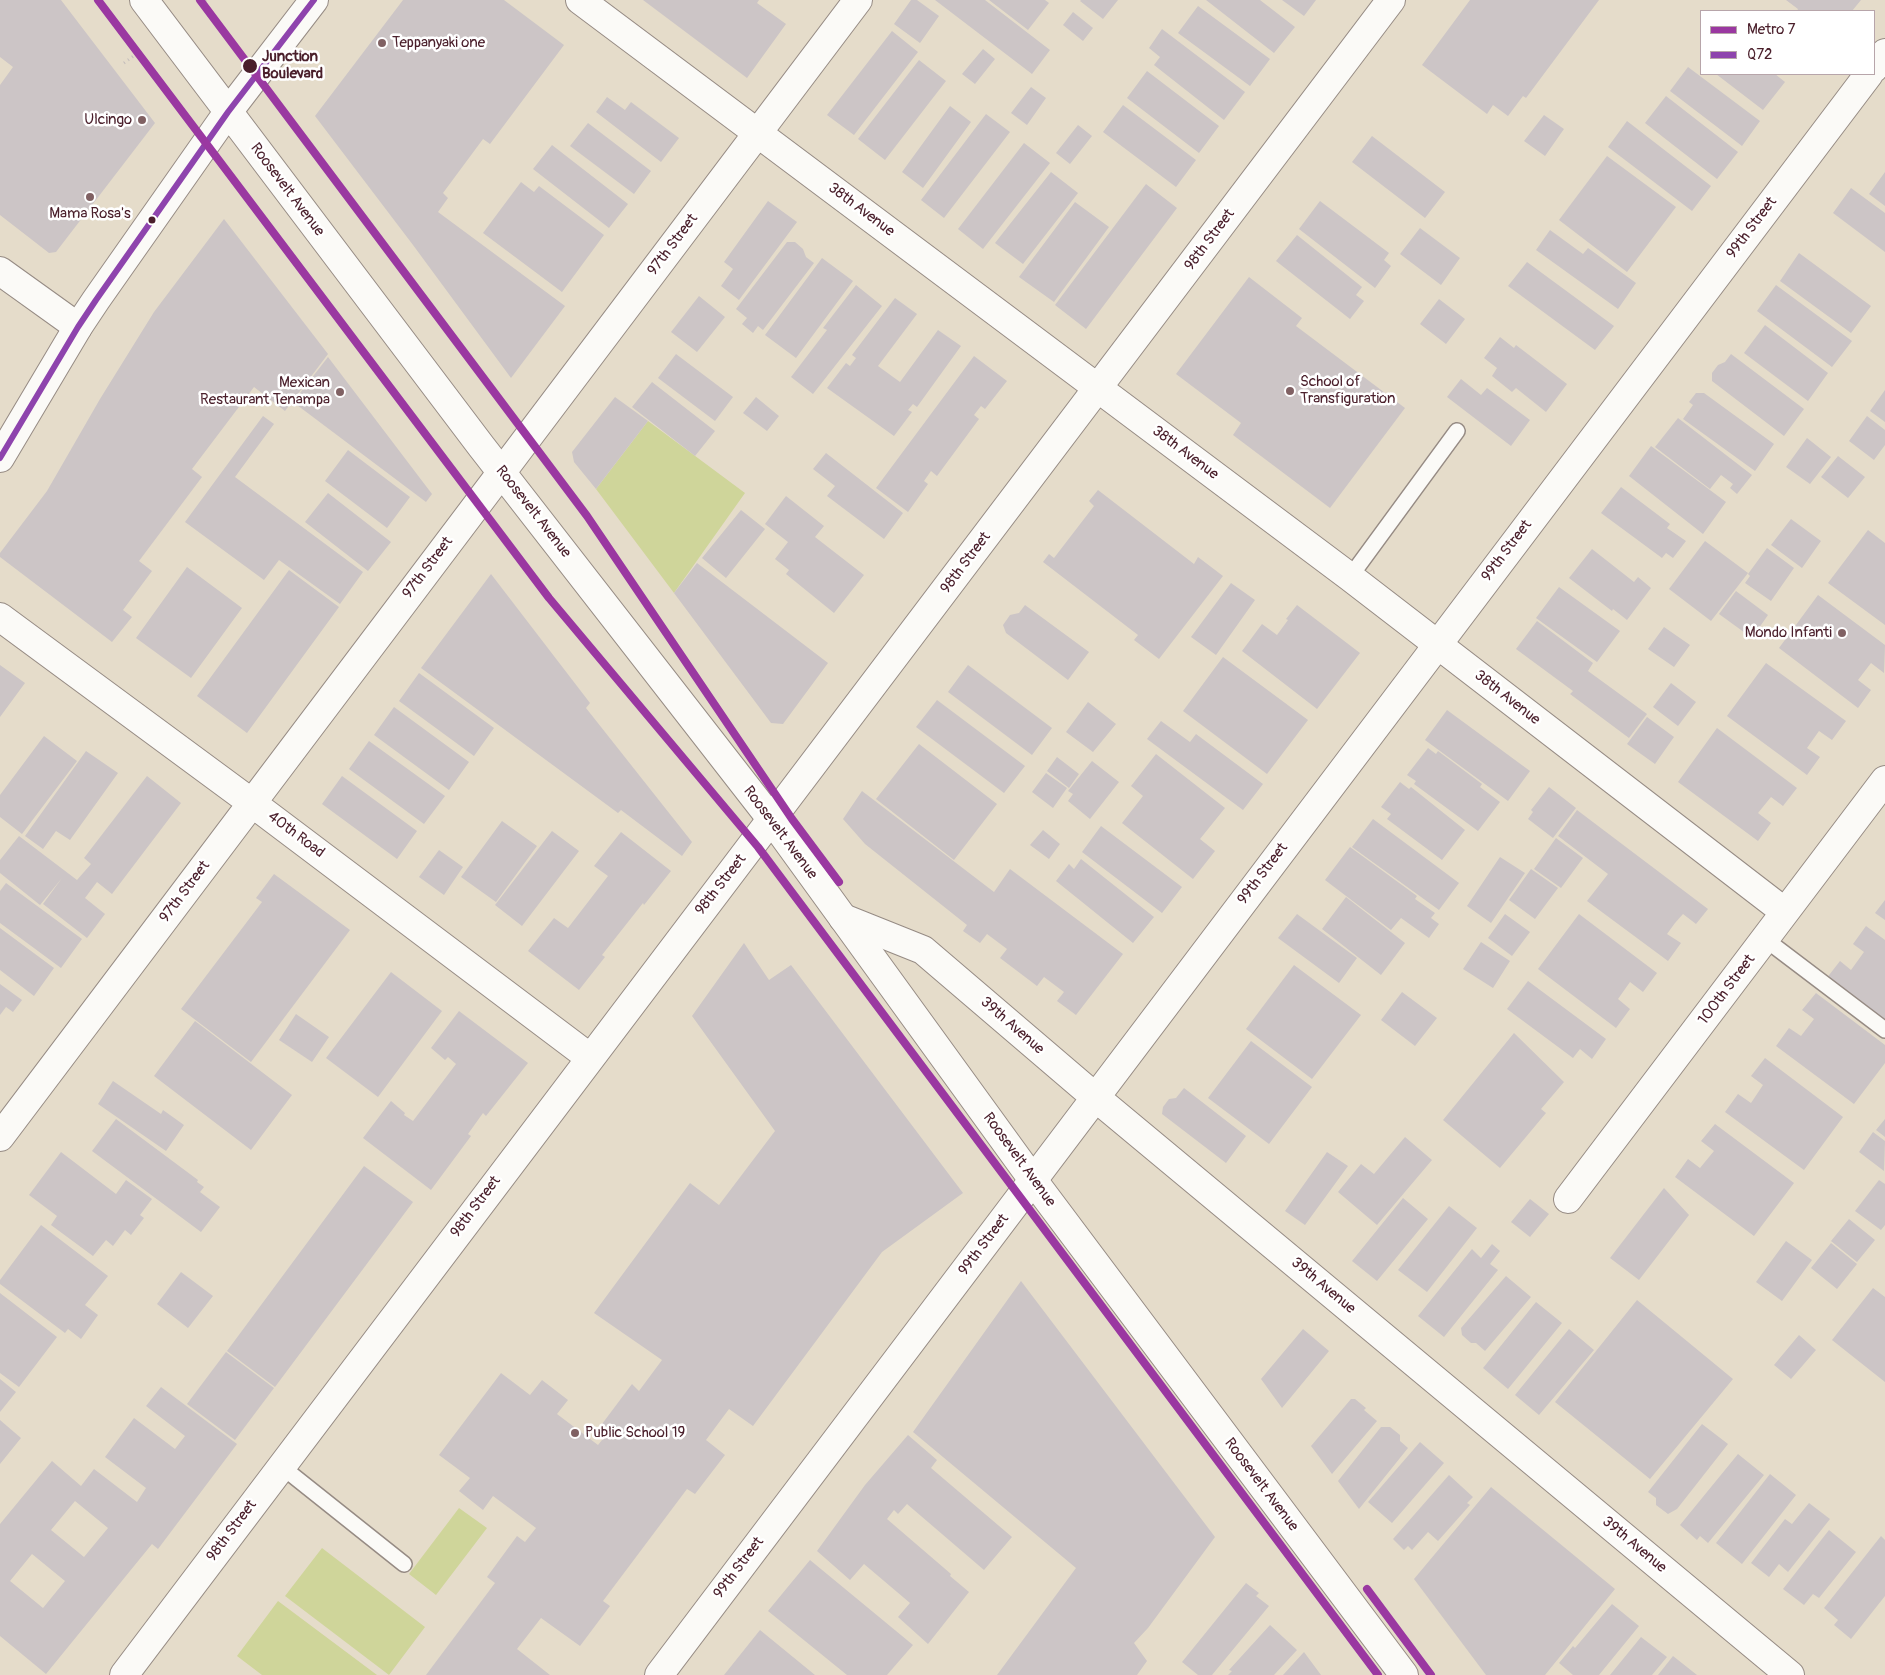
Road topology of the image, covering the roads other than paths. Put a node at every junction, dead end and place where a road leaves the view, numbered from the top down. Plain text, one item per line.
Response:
1 (144, 0) edge
2 (314, 0) edge
3 (580, 0) edge
4 (858, 0) edge
5 (1391, 0) edge
6 (1885, 53) edge
7 (1875, 67) edge
8 (1868, 75) edge
9 (228, 112) junction
10 (758, 133) junction
11 (0, 271) edge
12 (78, 327) junction
13 (1098, 388) junction
14 (1457, 431) dead end
15 (0, 458) edge
16 (501, 471) junction
17 (1350, 577) junction
18 (0, 617) edge
19 (1437, 644) junction
20 (1885, 780) edge
21 (252, 803) junction
22 (772, 820) junction
23 (1785, 912) junction
24 (843, 918) junction
25 (1765, 939) junction
26 (1885, 1030) edge
27 (589, 1056) junction
28 (1095, 1097) junction
29 (0, 1137) edge
30 (1033, 1180) junction
31 (1568, 1199) dead end
32 (281, 1466) junction
33 (404, 1564) dead end
34 (124, 1675) edge
35 (659, 1675) edge
36 (1404, 1675) edge
37 (1790, 1675) edge

1 - 9 street, Roosevelt Avenue
2 - 9 street
3 - 10 street, 38th Avenue
4 - 10 street, 97th Street
5 - 13 street, 98th Street
6 - 7 street
8 - 19 street, 99th Street
9 - 12 street
9 - 16 street, Roosevelt Avenue
10 - 13 street, 38th Avenue
10 - 16 street, 97th Street
11 - 12 street
12 - 15 street
13 - 17 street, 38th Avenue
13 - 22 street, 98th Street
14 - 17 lane
16 - 21 street, 97th Street
16 - 22 street, Roosevelt Avenue
17 - 19 street, 38th Avenue
18 - 21 street, 40th Road
19 - 23 street, 38th Avenue
19 - 28 street, 99th Street
20 - 23 street, 100th Street
21 - 27 street, 40th Road
21 - 29 street, 97th Street
22 - 24 street, Roosevelt Avenue
22 - 27 street, 98th Street
23 - 25 street, 100th Street
24 - 28 street, 39th Avenue
24 - 30 street, Roosevelt Avenue
25 - 26 lane
25 - 31 street, 100th Street
27 - 32 street, 98th Street
28 - 30 street, 99th Street
28 - 37 street, 39th Avenue
30 - 35 street, 99th Street
30 - 36 street, Roosevelt Avenue
32 - 33 lane
32 - 34 street, 98th Street

